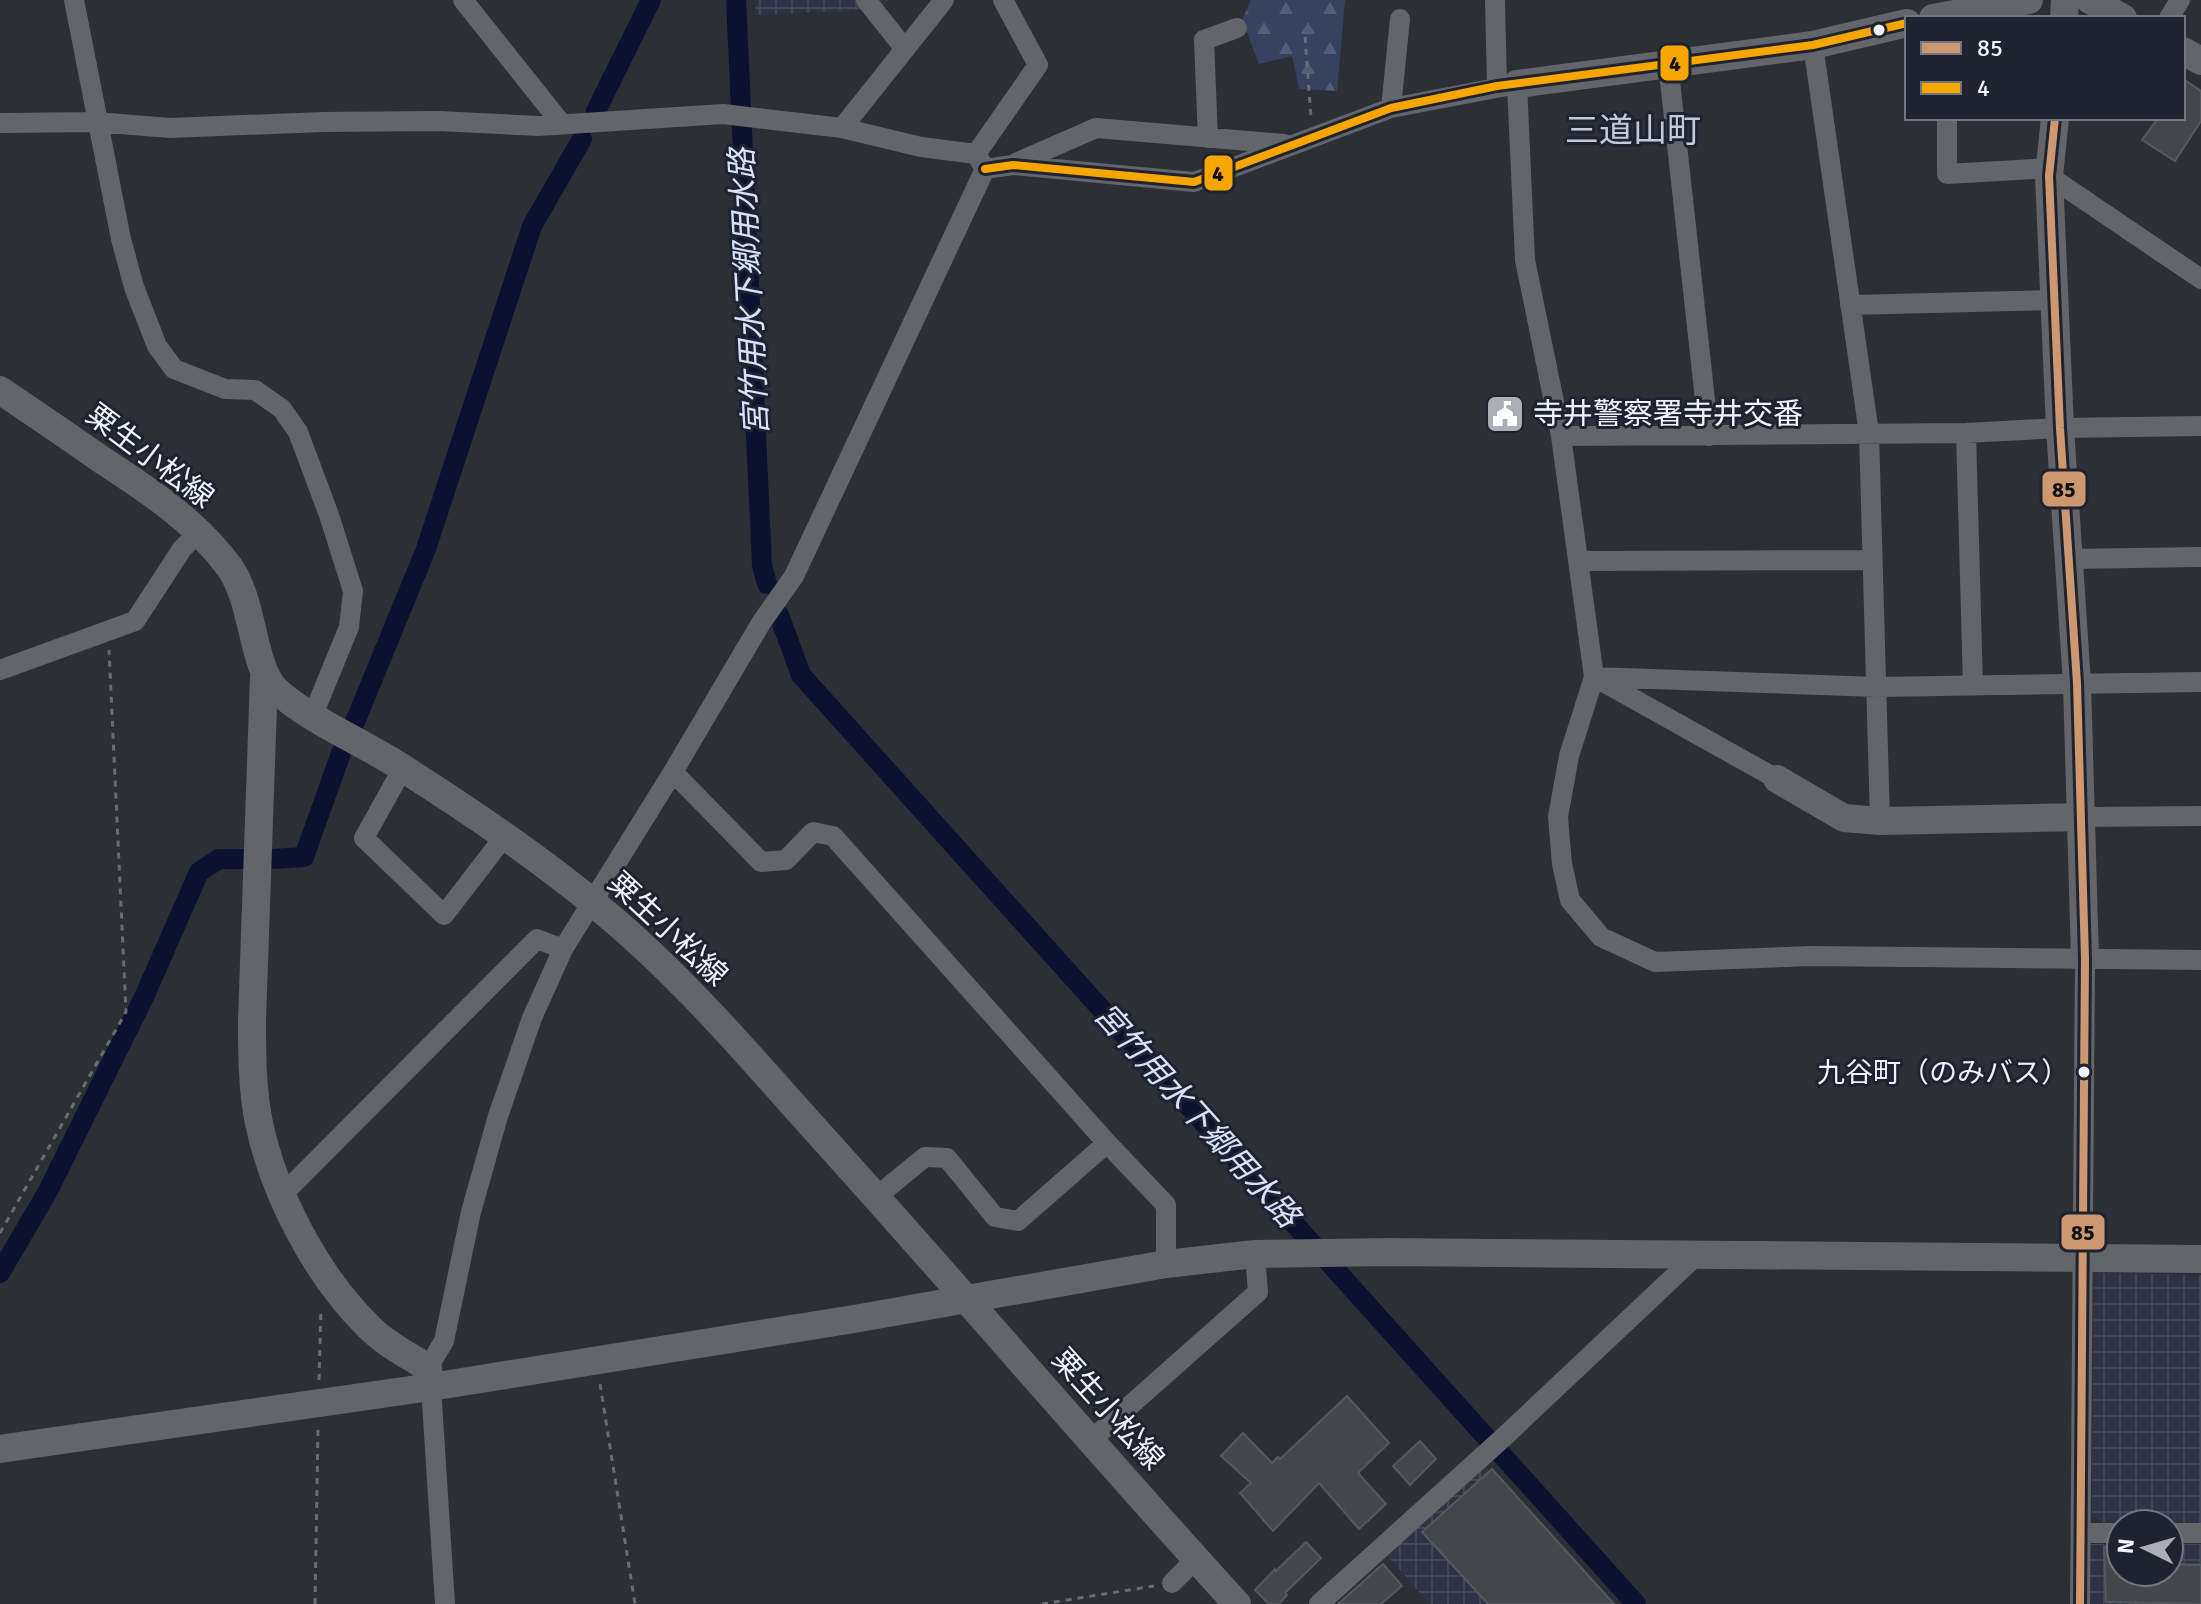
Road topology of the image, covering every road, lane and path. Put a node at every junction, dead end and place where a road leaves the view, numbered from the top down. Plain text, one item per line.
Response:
1 (74, 0) edge
2 (463, 0) edge
3 (866, 0) edge
4 (944, 0) edge
5 (1003, 0) edge
6 (1495, 0) edge
7 (2029, 0) edge
8 (2090, 0) edge
9 (1952, 16) edge
10 (2119, 16) edge
11 (1400, 19) dead end
12 (1905, 23) edge
13 (1237, 28) dead end
14 (1305, 37) dead end
15 (1813, 45) junction
16 (905, 49) junction
17 (1668, 63) junction
18 (1507, 85) junction
19 (1391, 108) junction
20 (1947, 120) edge
21 (2055, 120) edge
22 (96, 122) junction
23 (0, 123) edge
24 (561, 123) junction
25 (842, 128) junction
26 (1312, 137) junction
27 (1208, 138) junction
28 (1291, 145) junction
29 (981, 162) junction
30 (1013, 165) junction
31 (2050, 172) junction
32 (2201, 279) edge
33 (2055, 300) junction
34 (1850, 305) junction
35 (0, 390) edge
36 (2201, 426) edge
37 (2060, 428) junction
38 (1869, 433) junction
39 (1966, 433) junction
40 (1561, 436) junction
41 (1709, 436) junction
42 (198, 533) junction
43 (2201, 557) edge
44 (2068, 559) junction
45 (1871, 560) junction
46 (1578, 561) junction
47 (108, 630) junction
48 (1, 662) edge
49 (264, 677) junction
50 (1594, 677) junction
51 (2201, 682) edge
52 (2077, 683) junction
53 (1973, 686) junction
54 (1877, 687) junction
55 (313, 715) junction
56 (403, 768) junction
57 (673, 772) junction
58 (1777, 779) joint
59 (2201, 816) edge
60 (2081, 817) junction
61 (1880, 821) junction
62 (504, 837) junction
63 (591, 902) junction
64 (563, 949) junction
65 (2085, 959) junction
66 (2201, 960) edge
67 (1107, 1143) junction
68 (282, 1195) junction
69 (876, 1197) junction
70 (0, 1233) edge
71 (1255, 1254) junction
72 (1698, 1254) junction
73 (2084, 1258) junction
74 (2201, 1259) edge
75 (1166, 1264) junction
76 (323, 1272) junction
77 (965, 1300) junction
78 (596, 1360) junction
79 (429, 1378) junction
80 (318, 1404) junction
81 (1091, 1440) junction
82 (0, 1449) edge
83 (2081, 1533) junction
84 (2105, 1533) edge
85 (1196, 1559) junction
86 (1172, 1583) joint
87 (315, 1604) edge
88 (445, 1604) edge
89 (635, 1604) edge
90 (1042, 1604) edge
91 (1237, 1604) edge
92 (1319, 1604) edge
93 (2080, 1604) edge

1 - 22 street
2 - 24 street
3 - 16 street
4 - 16 street
5 - 29 street
6 - 18 street
7 - 9 street
8 - 10 street
11 - 19 street
12 - 15 street
13 - 27 street
14 - 26 path
15 - 17 street
15 - 34 street
16 - 25 street
17 - 18 street
17 - 41 street
18 - 19 street
18 - 40 street
19 - 26 street
20 - 31 street
21 - 31 street
22 - 23 street
22 - 24 street
22 - 55 street
24 - 25 street
25 - 29 street
26 - 28 street
27 - 28 street
27 - 30 street
28 - 30 street
29 - 30 street
29 - 57 street
31 - 32 street
31 - 33 street
33 - 34 street
33 - 37 street
34 - 38 street
35 - 42 street, 粟生小松線
36 - 37 street
37 - 39 street
37 - 44 street
38 - 39 street
38 - 41 street
38 - 45 street
39 - 53 street
40 - 41 street
40 - 46 street
42 - 47 street
42 - 49 street, 粟生小松線
43 - 44 street
44 - 52 street
45 - 46 street
45 - 54 street
46 - 50 street
47 - 48 street
47 - 70 path
49 - 55 street, 粟生小松線
49 - 68 street
50 - 54 street
50 - 58 street
50 - 65 street
51 - 52 street
52 - 53 street
52 - 60 street
53 - 54 street
54 - 61 street
55 - 56 street, 粟生小松線
56 - 62 street, 粟生小松線
56 - 62 street
57 - 63 street
57 - 67 street
58 - 61 street
59 - 60 street
60 - 61 street
60 - 65 street
62 - 63 street, 粟生小松線
63 - 64 street
63 - 69 street, 粟生小松線
64 - 68 street
64 - 79 street
65 - 66 street
65 - 73 street
67 - 69 street
67 - 75 street
68 - 76 street
69 - 77 street, 粟生小松線
71 - 72 street
71 - 75 street
71 - 81 street
72 - 73 street
72 - 92 street
73 - 74 street
73 - 83 street
75 - 77 street
76 - 79 street
76 - 80 path
77 - 78 street
77 - 81 street, 粟生小松線
78 - 79 street
78 - 89 path
79 - 80 street
79 - 88 street
80 - 82 street
80 - 87 path
81 - 85 street, 粟生小松線
83 - 84 street
83 - 93 street
85 - 86 street
85 - 91 street, 粟生小松線
86 - 90 path

